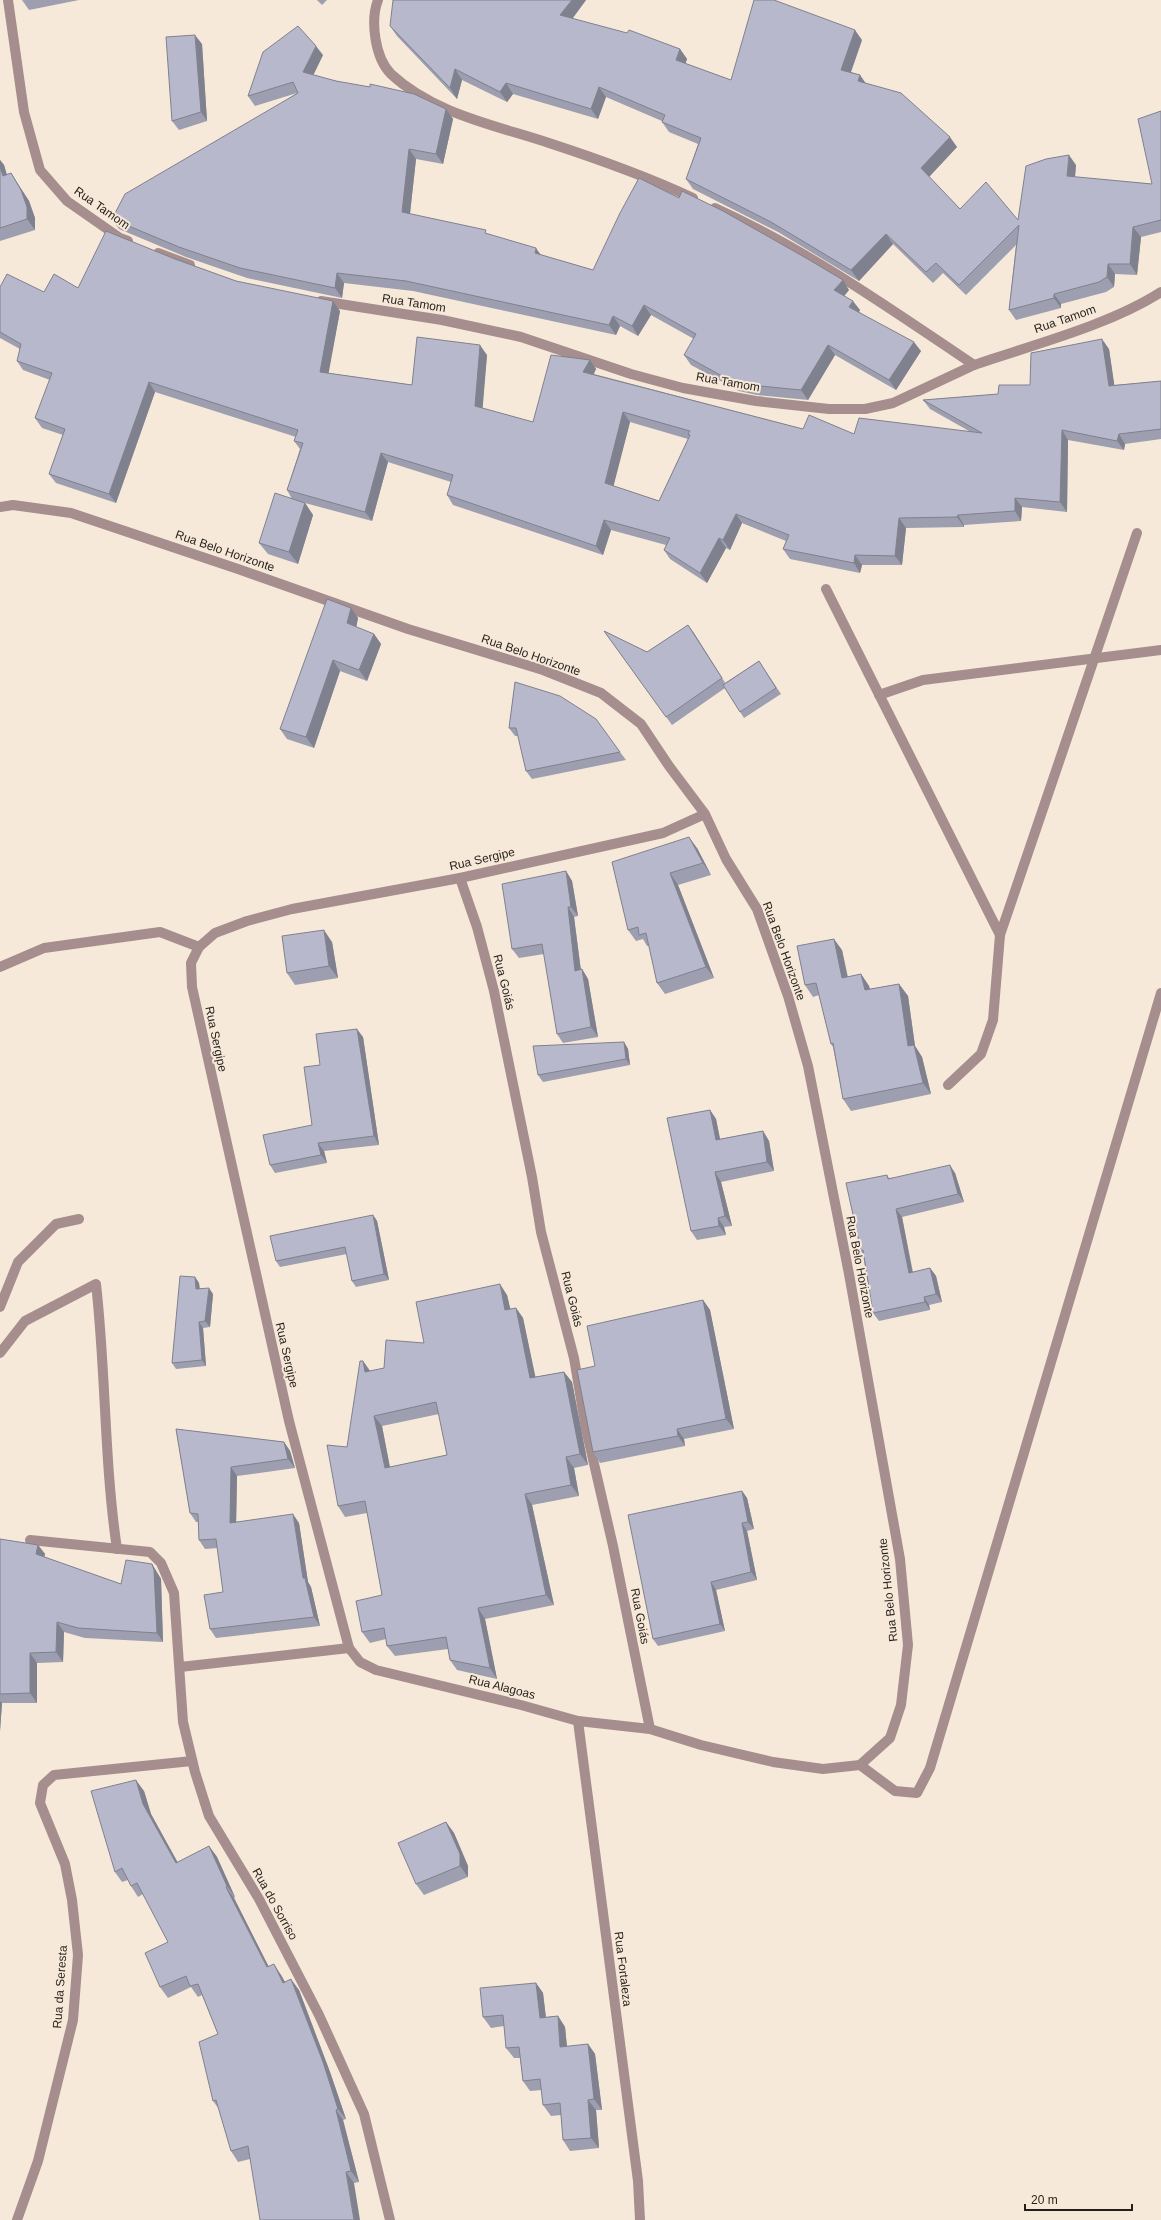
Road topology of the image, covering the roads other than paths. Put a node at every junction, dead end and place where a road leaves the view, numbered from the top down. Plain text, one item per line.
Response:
1 (8, 0) edge
2 (378, 0) edge
3 (135, 244) edge
4 (149, 249) edge
5 (199, 268) edge
6 (1161, 292) edge
7 (312, 299) edge
8 (974, 365) junction
9 (0, 508) edge
10 (1137, 533) dead end
11 (826, 589) dead end
12 (1161, 650) edge
13 (1094, 658) junction
14 (879, 695) junction
15 (705, 814) junction
16 (460, 878) junction
17 (1000, 935) junction
18 (199, 947) junction
19 (0, 967) edge
20 (1161, 993) edge
21 (948, 1085) dead end
22 (79, 1219) dead end
23 (0, 1307) edge
24 (0, 1353) edge
25 (30, 1540) dead end
26 (118, 1549) junction
27 (349, 1648) junction
28 (180, 1667) junction
29 (578, 1721) junction
30 (650, 1729) junction
31 (192, 1761) junction
32 (860, 1765) junction
33 (17, 2220) edge
34 (390, 2220) edge
35 (640, 2220) edge

1 - 3 street, Rua Tamom
2 - 8 street
4 - 5 street
6 - 8 street, Rua Tamom
7 - 8 street, Rua Tamom
9 - 15 street, Rua Belo Horizonte
10 - 13 street
11 - 14 street
12 - 13 street
13 - 14 street
13 - 17 street
14 - 17 street
15 - 16 street, Rua Sergipe
15 - 32 street, Rua Belo Horizonte
16 - 18 street, Rua Sergipe
16 - 30 street, Rua Goiás
17 - 21 street
18 - 19 street
18 - 27 street, Rua Sergipe
20 - 32 street
22 - 23 street
24 - 26 street
25 - 26 street, Rua do Sorriso
26 - 28 street, Rua do Sorriso
27 - 28 street
27 - 29 street, Rua Alagoas
28 - 31 street, Rua do Sorriso
29 - 30 street, Rua Alagoas
29 - 35 street, Rua Fortaleza
30 - 32 street, Rua Alagoas
31 - 33 street, Rua da Seresta
31 - 34 street, Rua do Sorriso

